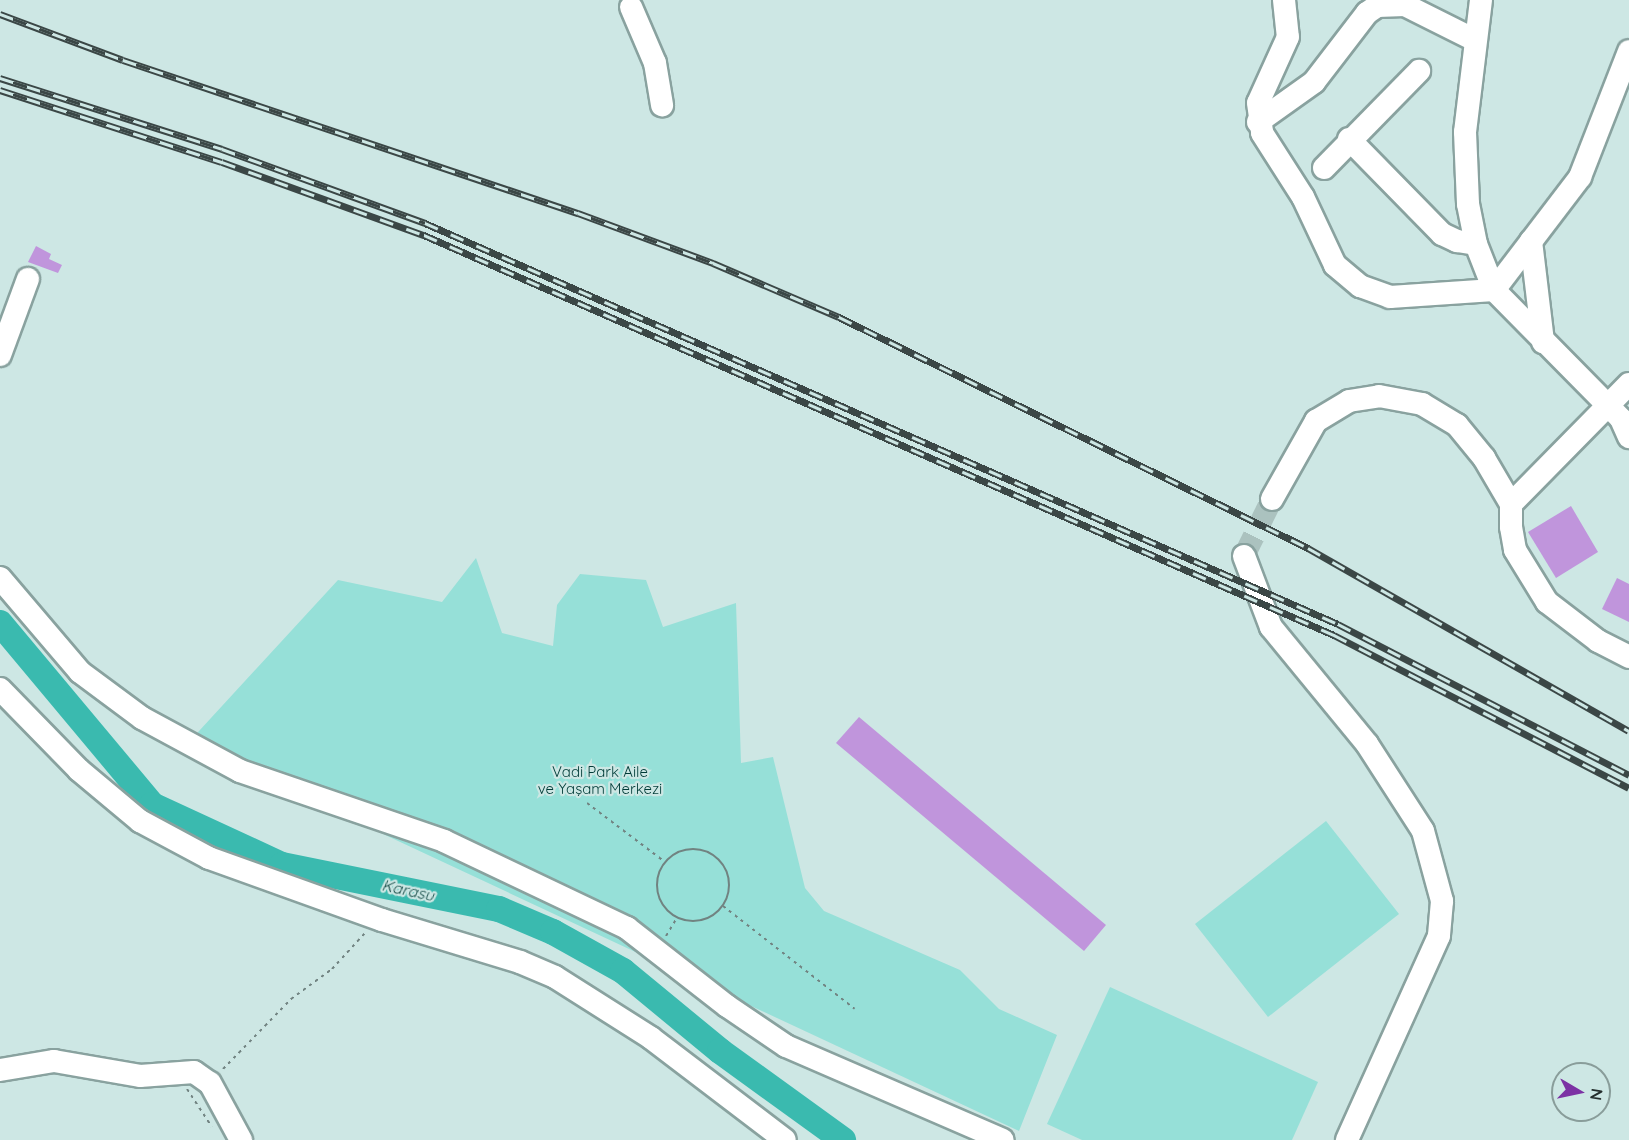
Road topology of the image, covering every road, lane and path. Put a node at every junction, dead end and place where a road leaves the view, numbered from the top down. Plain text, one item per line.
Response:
1 (1284, 0) edge
2 (1481, 0) edge
3 (628, 2) edge
4 (1474, 40) junction
5 (1629, 51) edge
6 (1419, 71) dead end
7 (662, 105) dead end
8 (1258, 122) junction
9 (1349, 139) junction
10 (1324, 168) dead end
11 (1531, 241) junction
12 (1476, 244) junction
13 (28, 279) dead end
14 (1494, 290) junction
15 (1543, 342) junction
16 (0, 355) edge
17 (1629, 384) edge
18 (1608, 406) junction
19 (1629, 437) edge
20 (1272, 498) tunnel mouth
21 (1511, 504) junction
22 (1244, 556) dead end
23 (0, 578) edge
24 (1629, 657) edge
25 (0, 689) edge
26 (586, 803) dead end
27 (665, 862) junction
28 (723, 906) junction
29 (372, 916) junction
30 (855, 1008) dead end
31 (0, 1070) edge
32 (183, 1072) junction
33 (205, 1077) junction
34 (218, 1134) dead end
35 (241, 1140) edge
36 (785, 1140) edge
37 (1003, 1140) edge
38 (1347, 1140) edge

1 - 8 street
2 - 4 street
3 - 7 street
4 - 8 street
4 - 12 street
5 - 11 street
6 - 9 street
8 - 14 street
9 - 10 street
9 - 12 street
11 - 14 street
11 - 15 street
12 - 14 street
13 - 16 street
14 - 15 street
15 - 18 street
17 - 18 street
18 - 19 street
18 - 21 street
20 - 21 street
21 - 24 street
22 - 38 street
23 - 37 street
25 - 29 street
26 - 27 path
27 - 28 path
27 - 28 path
28 - 30 path
29 - 33 path
29 - 36 street
31 - 32 street
32 - 33 street
32 - 34 path
33 - 35 street

